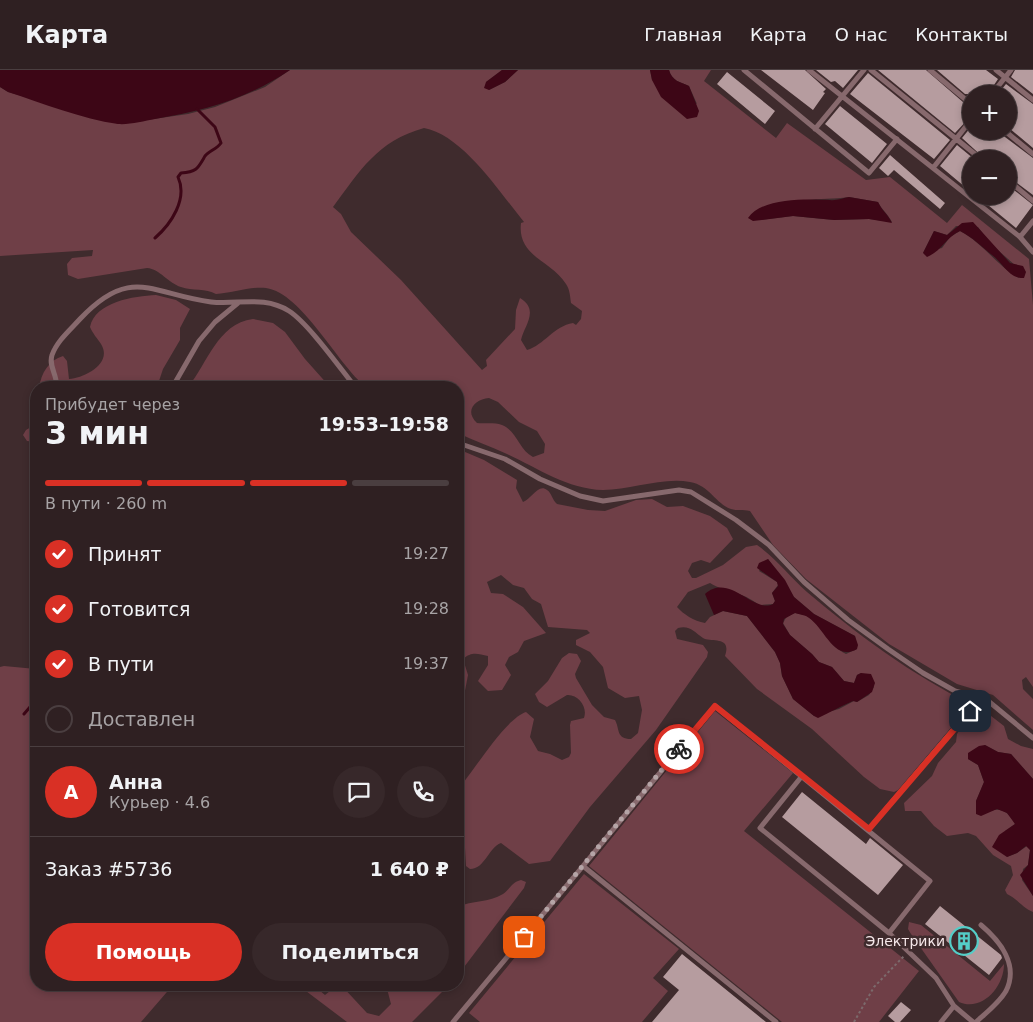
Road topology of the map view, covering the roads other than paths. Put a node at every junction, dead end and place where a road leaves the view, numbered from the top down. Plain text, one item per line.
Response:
1 (744, 70) edge
2 (809, 70) edge
3 (864, 70) edge
4 (871, 70) edge
5 (930, 70) edge
6 (996, 70) edge
7 (1011, 70) edge
8 (1005, 77) junction
9 (999, 85) edge
10 (843, 96) junction
11 (962, 97) edge
12 (1033, 100) edge
13 (815, 129) junction
14 (962, 131) edge
15 (897, 139) junction
16 (956, 139) junction
17 (1016, 140) edge
18 (970, 150) edge
19 (1033, 154) edge
20 (934, 168) junction
21 (1017, 188) edge
22 (1033, 201) edge
23 (1033, 221) edge
24 (1020, 237) junction
25 (1033, 252) edge
26 (238, 303) junction
27 (56, 381) edge
28 (176, 381) edge
29 (350, 381) edge
30 (464, 445) edge
31 (981, 697) junction
32 (1033, 738) edge
33 (802, 776) junction
34 (869, 829) junction
35 (583, 866) junction
36 (981, 925) dead end
37 (889, 933) junction
38 (954, 1006) junction
39 (454, 1022) edge
40 (776, 1022) edge
41 (940, 1022) edge
42 (975, 1022) edge

1 - 13 lane
2 - 10 lane
3 - 10 lane
4 - 16 lane
5 - 11 lane
6 - 8 lane
7 - 8 lane
8 - 9 lane
8 - 12 lane
10 - 13 lane
10 - 15 lane
13 - 15 lane
14 - 16 lane
15 - 20 lane
16 - 18 lane
16 - 20 lane
17 - 19 lane
20 - 24 lane
21 - 22 lane
23 - 24 lane
24 - 25 lane
26 - 27 lane
26 - 28 lane
26 - 29 lane
30 - 31 lane
31 - 32 lane
31 - 34 lane
33 - 34 lane
33 - 35 lane
33 - 37 lane
34 - 37 lane
35 - 39 lane
35 - 40 lane
36 - 42 lane
37 - 38 lane
38 - 41 lane
38 - 42 lane

